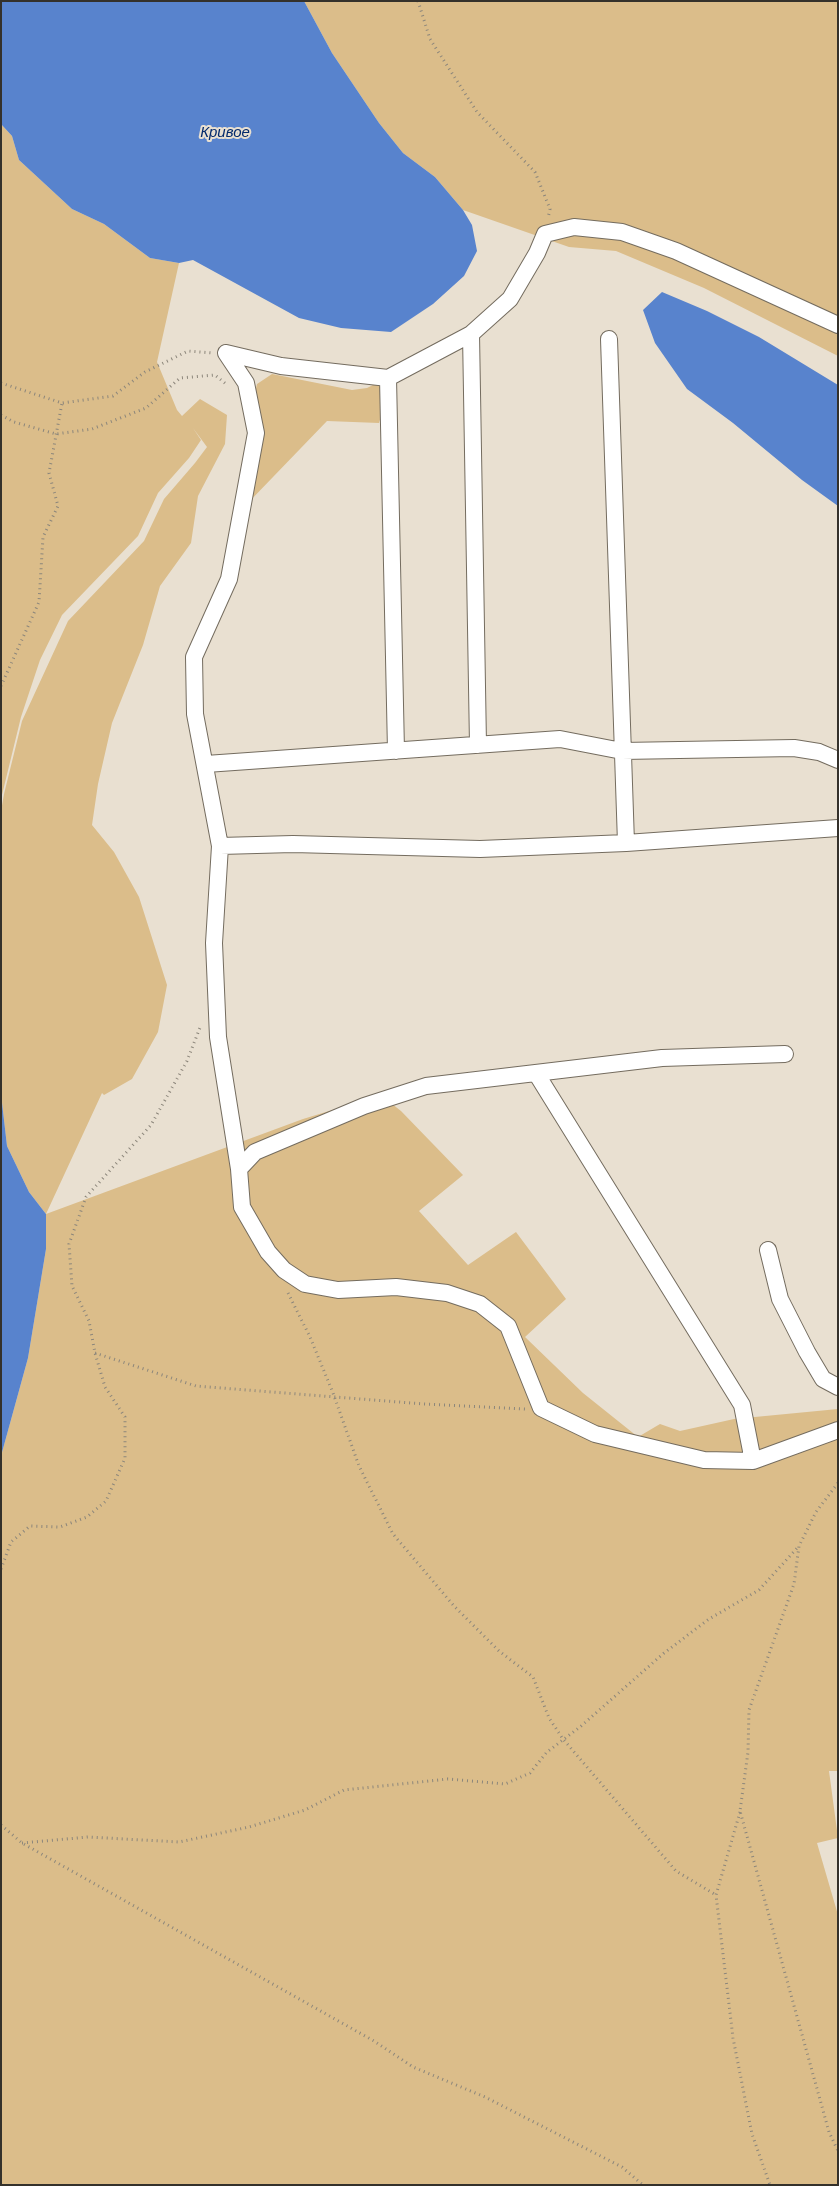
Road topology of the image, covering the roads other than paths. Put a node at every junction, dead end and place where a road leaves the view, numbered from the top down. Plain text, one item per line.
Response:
1 (838, 325) edge
2 (471, 334) junction
3 (609, 339) dead end
4 (388, 378) junction
5 (478, 745) junction
6 (396, 750) junction
7 (622, 751) junction
8 (838, 760) edge
9 (206, 764) junction
10 (838, 828) edge
11 (626, 844) junction
12 (220, 846) junction
13 (785, 1054) dead end
14 (536, 1073) junction
15 (239, 1169) junction
16 (768, 1250) dead end
17 (838, 1387) edge
18 (838, 1430) edge
19 (753, 1461) junction

1 - 2 lane
2 - 4 lane
2 - 5 lane
3 - 7 lane
4 - 6 lane
4 - 9 lane
5 - 6 lane
5 - 7 lane
6 - 9 lane
7 - 8 lane
7 - 11 lane
9 - 12 lane
10 - 11 lane
11 - 12 lane
12 - 15 lane
13 - 14 lane
14 - 15 lane
14 - 19 lane
15 - 19 lane
16 - 17 lane
18 - 19 lane

